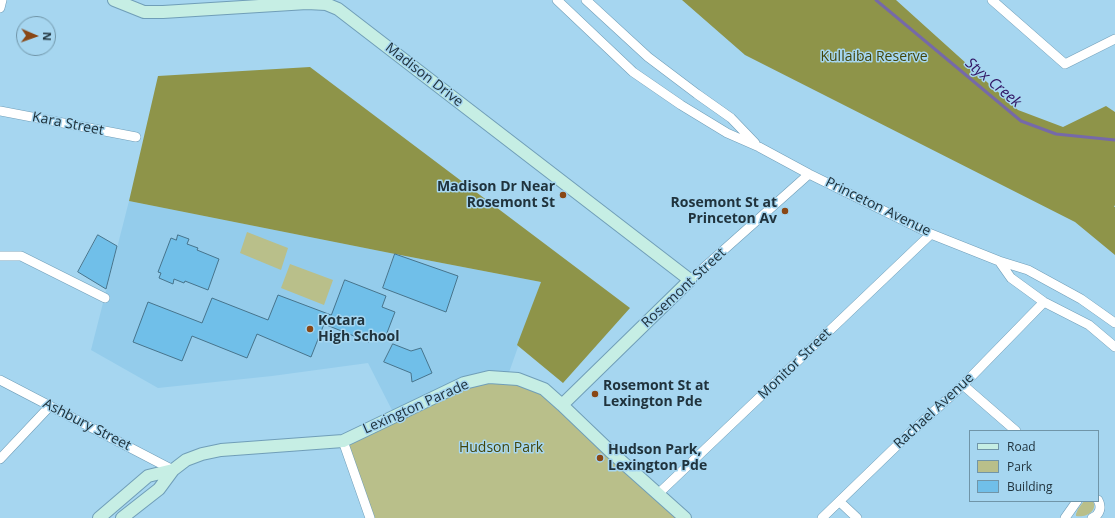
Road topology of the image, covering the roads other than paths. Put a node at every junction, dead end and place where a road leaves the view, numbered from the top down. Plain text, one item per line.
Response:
1 (2, 0) edge
2 (114, 0) edge
3 (557, 0) edge
4 (586, 0) edge
5 (992, 0) edge
6 (0, 8) edge
7 (1115, 39) edge
8 (0, 111) edge
9 (136, 137) dead end
10 (759, 147) junction
11 (810, 174) junction
12 (931, 234) junction
13 (0, 256) edge
14 (999, 261) junction
15 (690, 280) junction
16 (105, 298) dead end
17 (1044, 302) junction
18 (1115, 323) edge
19 (1115, 347) edge
20 (0, 380) edge
21 (963, 385) junction
22 (562, 405) junction
23 (50, 406) junction
24 (1015, 430) edge
25 (343, 441) junction
26 (0, 459) edge
27 (173, 470) junction
28 (658, 494) junction
29 (840, 502) junction
30 (1076, 502) edge
31 (1099, 502) edge
32 (98, 518) edge
33 (122, 518) edge
34 (370, 518) edge
35 (685, 518) edge
36 (822, 518) edge
37 (857, 518) edge
38 (1065, 518) edge
39 (1092, 518) edge

1 - 6 street
2 - 15 main road, Madison Drive
3 - 10 street, Princeton Avenue
4 - 10 street, Princeton Avenue
5 - 7 street
8 - 9 street, Kara Street
10 - 11 street, Princeton Avenue
11 - 12 street, Princeton Avenue
11 - 15 street, Rosemont Street
12 - 14 street, Princeton Avenue
12 - 28 street, Monitor Street
13 - 16 street
14 - 17 street
14 - 18 street, Princeton Avenue
15 - 22 main road, Rosemont Street
17 - 19 street
17 - 21 street, Rachael Avenue
20 - 23 street, Ashbury Street
21 - 24 street
21 - 29 street, Rachael Avenue
22 - 25 main road, Lexington Parade
22 - 28 main road, Lexington Parade
23 - 26 street
23 - 27 street, Ashbury Street
25 - 27 main road, Lexington Parade
25 - 34 street
27 - 32 main road, Lexington Parade
27 - 33 main road, Lexington Parade
28 - 35 main road, Lexington Parade
29 - 36 street, Rachael Avenue
29 - 37 street
30 - 38 street
31 - 39 street

